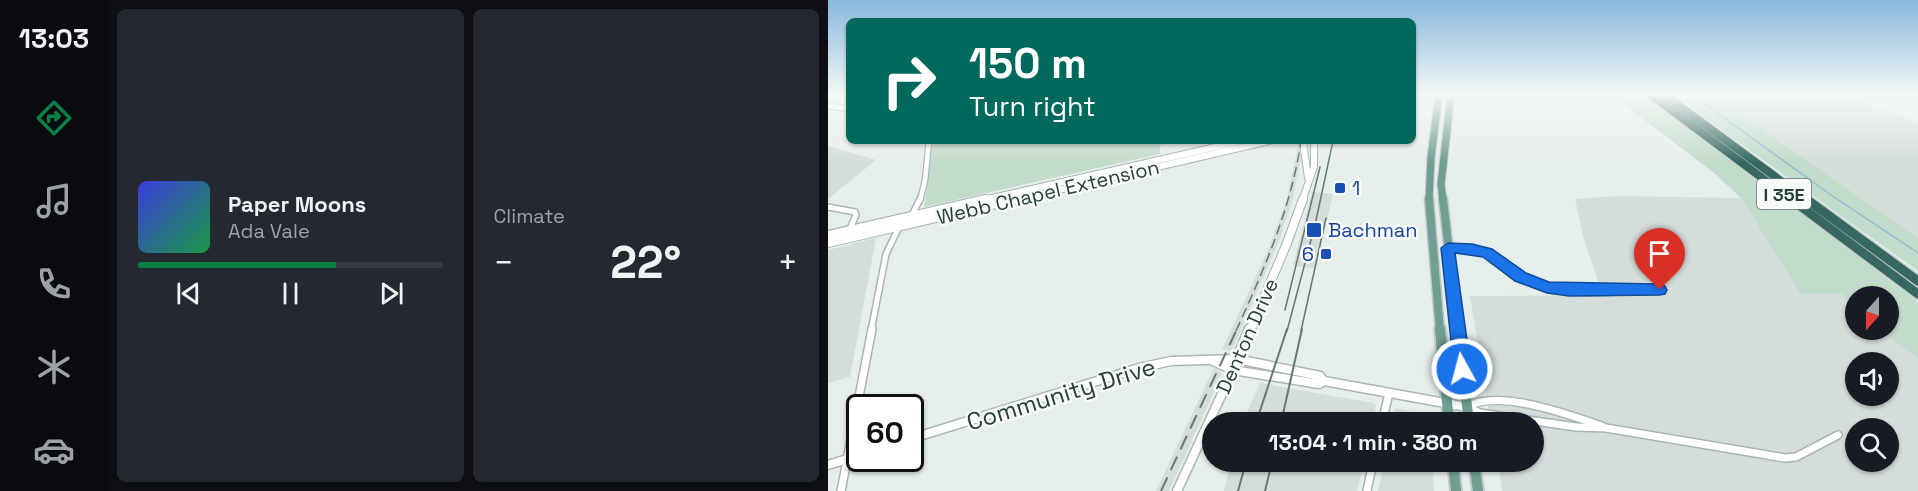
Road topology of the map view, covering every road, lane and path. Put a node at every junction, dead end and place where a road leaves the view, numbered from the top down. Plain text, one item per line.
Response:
1 (1436, 117) edge
2 (1448, 117) edge
3 (1681, 117) edge
4 (1694, 117) edge
5 (928, 144) edge
6 (1230, 144) edge
7 (1257, 144) edge
8 (1303, 144) edge
9 (1314, 144) edge
10 (1218, 147) junction
11 (1431, 157) junction
12 (1443, 158) junction
13 (1182, 162) junction
14 (1151, 166) junction
15 (1308, 178) junction
16 (1039, 191) junction
17 (828, 207) edge
18 (911, 216) junction
19 (901, 226) junction
20 (848, 234) junction
21 (828, 236) edge
22 (828, 243) edge
23 (1432, 246) junction
24 (1448, 248) junction
25 (1918, 280) edge
26 (1660, 290) dead end
27 (1918, 294) edge
28 (1237, 360) junction
29 (1213, 361) junction
30 (1233, 370) junction
31 (1324, 381) junction
32 (1389, 393) junction
33 (859, 394) edge
34 (1447, 405) junction
35 (1467, 407) junction
36 (1385, 412) edge
37 (1448, 412) edge
38 (1468, 412) edge
39 (1606, 428) junction
40 (924, 435) edge
41 (1838, 435) dead end
42 (846, 459) edge
43 (846, 464) edge
44 (828, 465) edge
45 (1371, 472) edge
46 (1454, 472) edge
47 (1475, 472) edge
48 (841, 491) edge
49 (1177, 491) edge
50 (1367, 491) edge
51 (1456, 491) edge
52 (1478, 491) edge

1 - 11 main road
2 - 12 main road
3 - 27 highway, I 35E
4 - 25 highway, I 35E
5 - 18 street
6 - 10 main road, Webb Chapel Extension
7 - 13 main road, Webb Chapel Extension
8 - 15 main road, Denton Drive
9 - 15 main road, Denton Drive
10 - 13 main road
10 - 14 main road, Webb Chapel Extension
11 - 12 main road
11 - 23 main road
12 - 24 main road
13 - 14 main road, Webb Chapel Extension
14 - 16 main road, Webb Chapel Extension
15 - 28 main road, Denton Drive
16 - 18 main road, Webb Chapel Extension
16 - 19 main road, Webb Chapel Extension
17 - 20 street
18 - 19 main road
18 - 20 main road, Webb Chapel Extension
19 - 20 main road, Webb Chapel Extension
19 - 33 street
20 - 21 main road, Webb Chapel Extension
20 - 22 main road, Webb Chapel Extension
23 - 24 main road
23 - 34 main road
24 - 26 street
24 - 35 main road
28 - 29 street, Community Drive
28 - 30 main road, Denton Drive
28 - 31 street, Community Drive
29 - 30 street, Community Drive
29 - 40 street, Community Drive
30 - 31 street, Community Drive
30 - 49 street, Denton Drive
31 - 32 street, Community Drive
32 - 34 street, Community Drive
32 - 36 street
34 - 35 street, Community Drive
34 - 37 main road
35 - 38 main road
35 - 39 street, Community Drive
35 - 39 street, Community Drive
39 - 41 street, Community Drive
42 - 44 street
43 - 48 street
45 - 50 street
46 - 51 main road
47 - 52 main road

